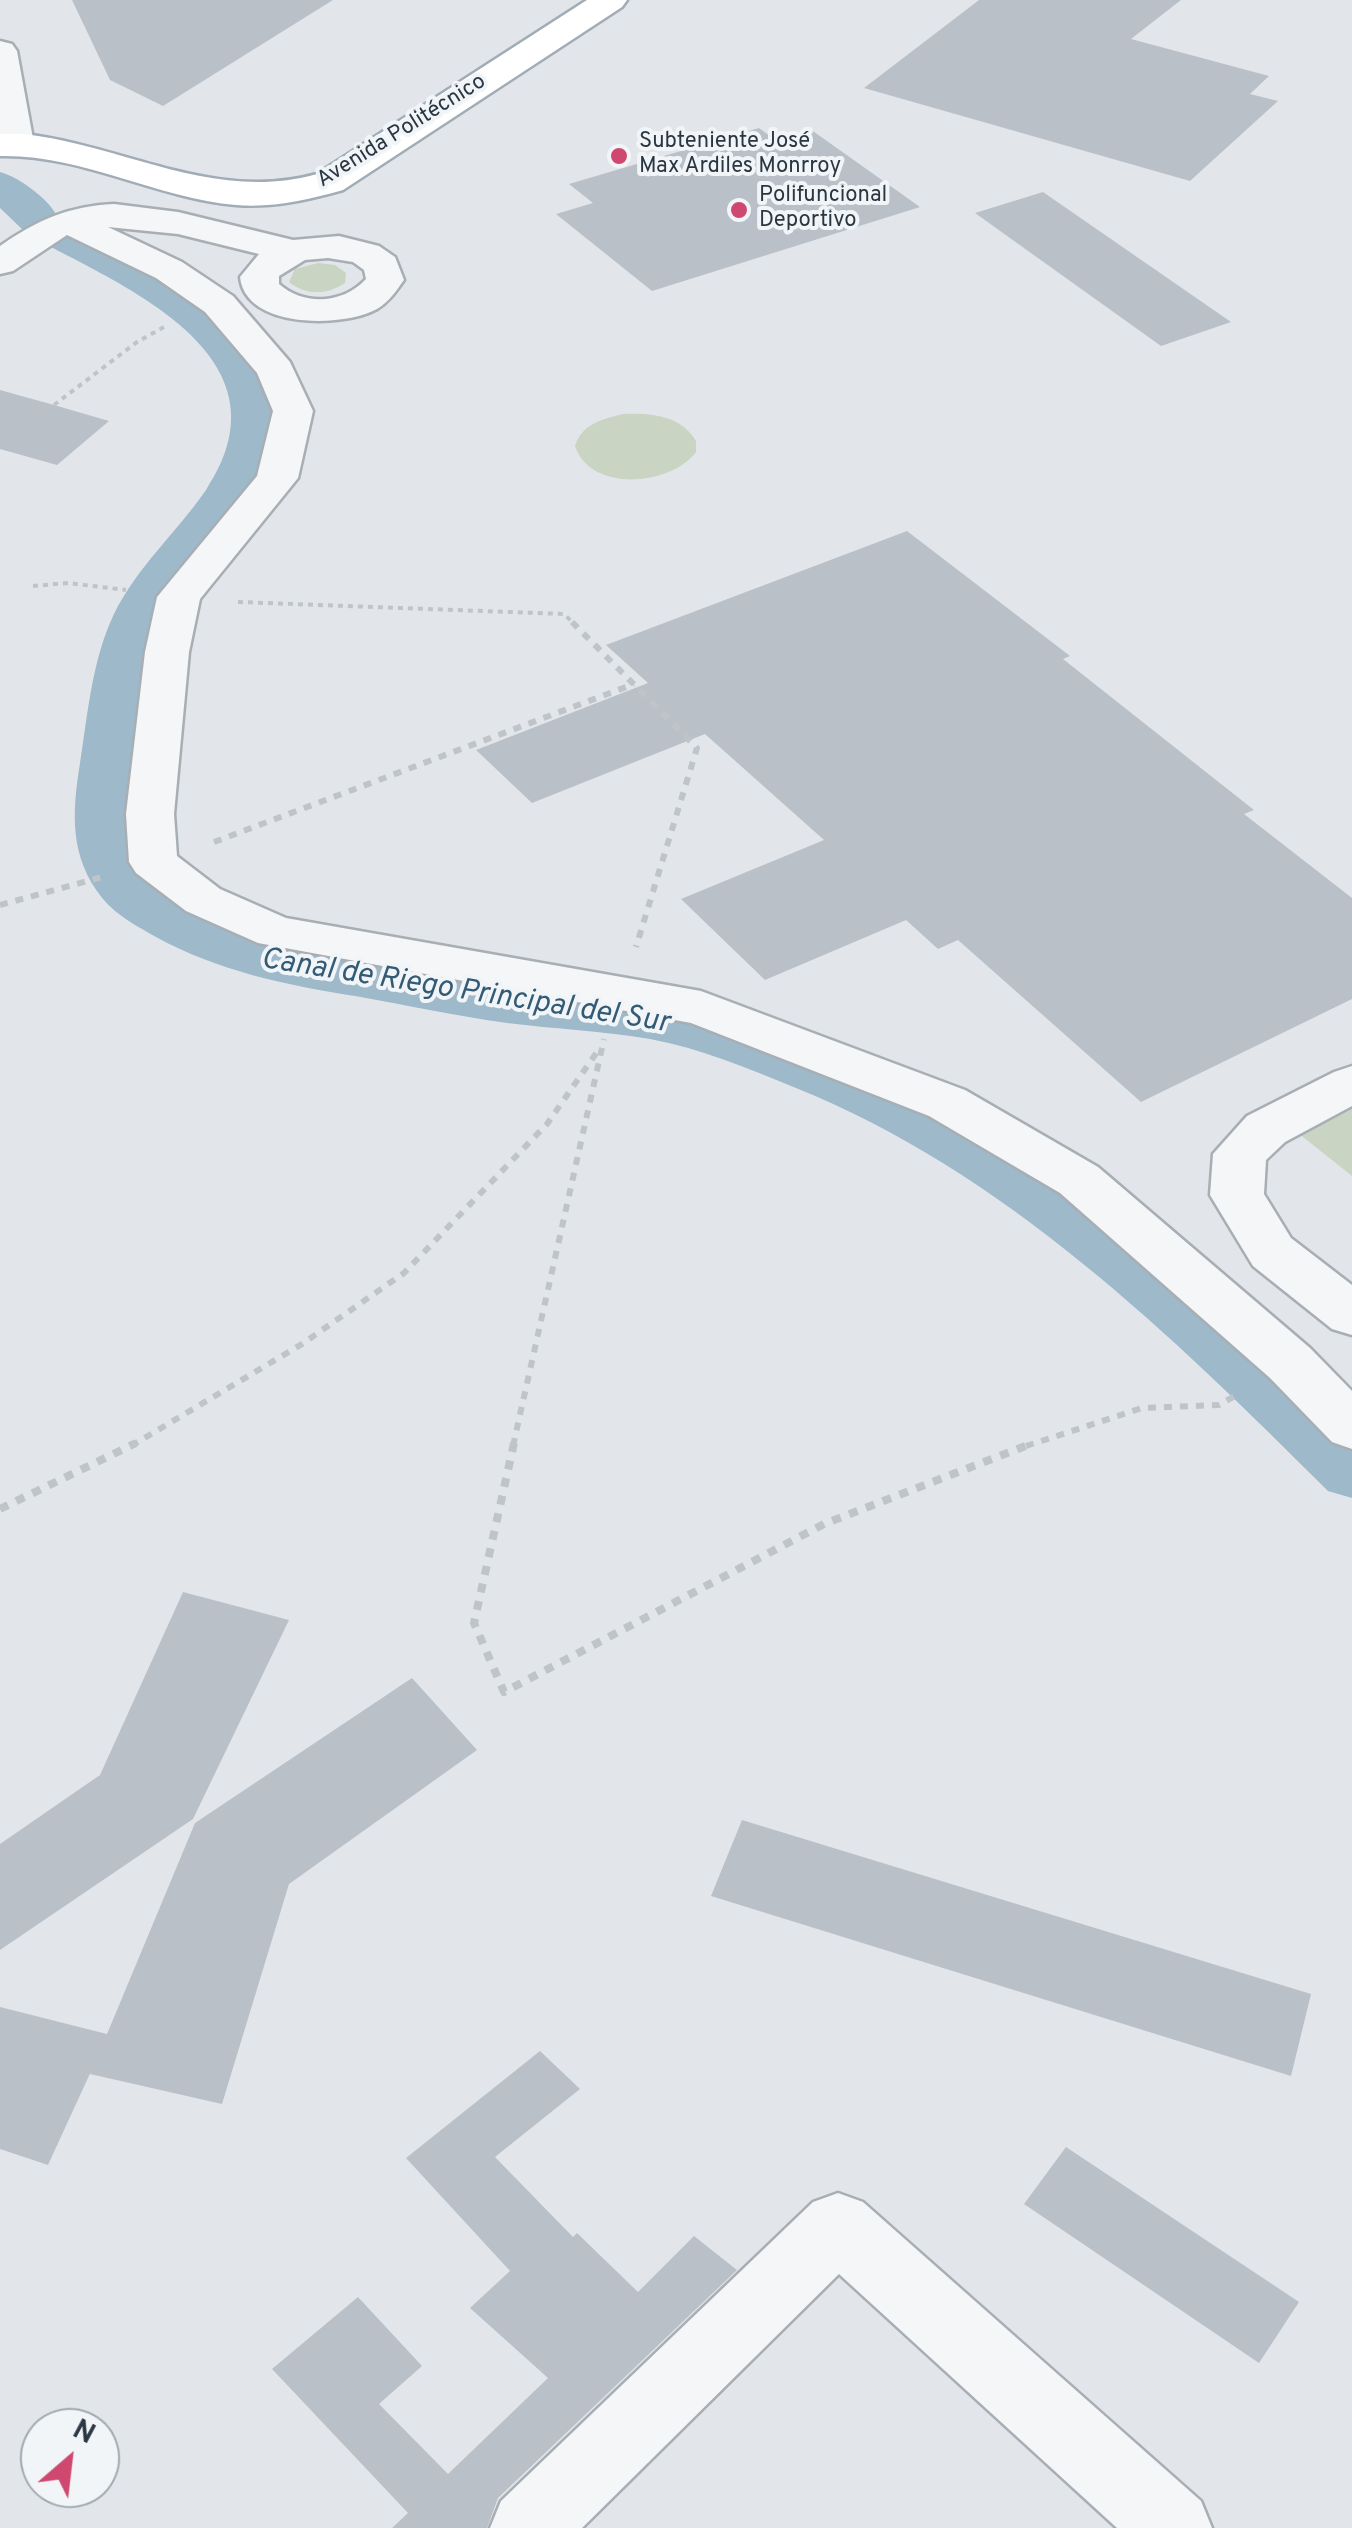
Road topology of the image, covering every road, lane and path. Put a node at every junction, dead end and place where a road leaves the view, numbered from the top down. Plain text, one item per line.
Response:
1 (610, 0) edge
2 (0, 51) edge
3 (8, 144) edge
4 (58, 226) junction
5 (292, 252) dead end
6 (0, 263) edge
7 (170, 324) dead end
8 (54, 405) dead end
9 (33, 586) dead end
10 (128, 590) dead end
11 (180, 597) junction
12 (634, 684) junction
13 (154, 862) junction
14 (80, 884) dead end
15 (0, 906) edge
16 (622, 994) junction
17 (1352, 1084) edge
18 (1352, 1314) edge
19 (1352, 1326) edge
20 (1290, 1363) junction
21 (1218, 1405) dead end
22 (1352, 1427) edge
23 (0, 1509) edge
24 (528, 2528) edge
25 (1174, 2528) edge

1 - 3 main road, Avenida Politécnico
2 - 3 street
4 - 5 street
4 - 6 street
4 - 11 street
7 - 8 path
9 - 10 path
11 - 12 path
11 - 13 street
12 - 13 path
12 - 16 path
13 - 16 street
14 - 15 path
16 - 20 street
17 - 18 street
19 - 20 street
20 - 22 street
21 - 23 path
24 - 25 street

